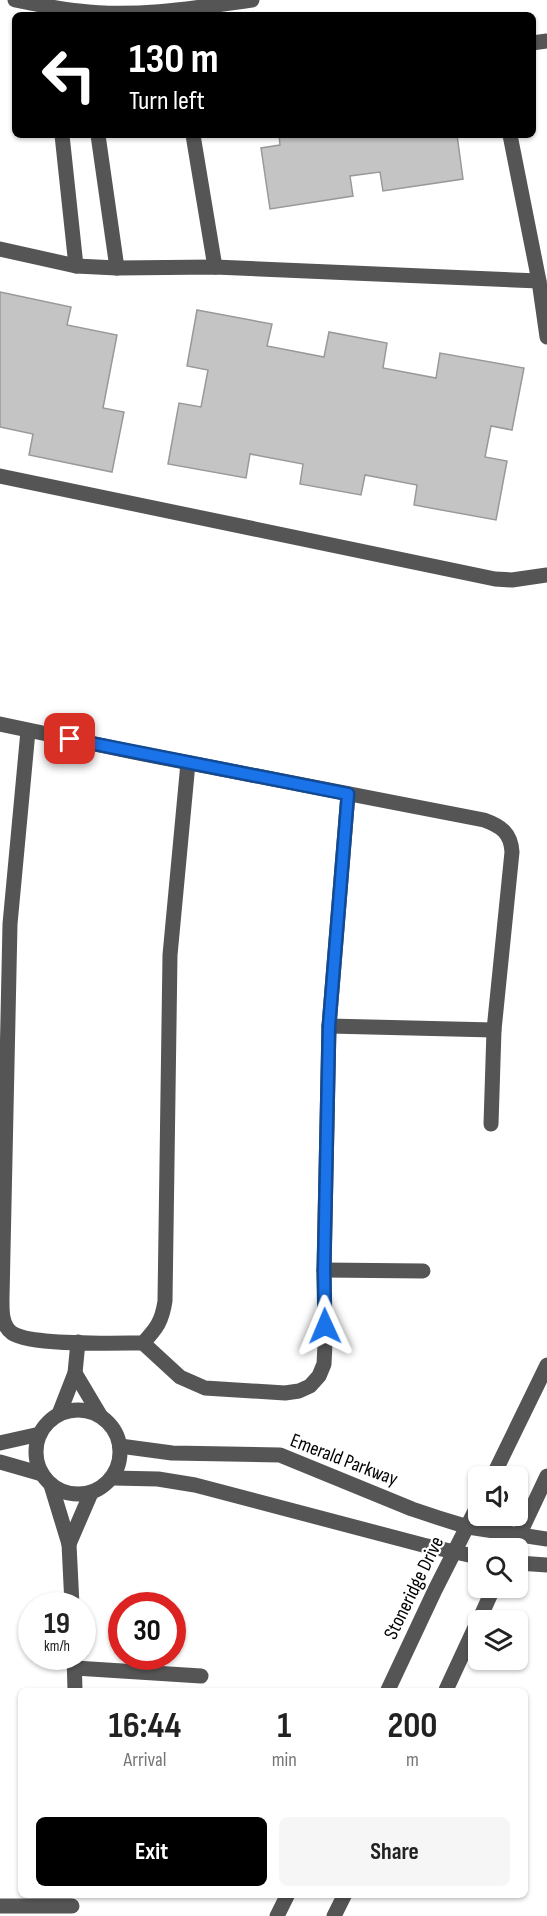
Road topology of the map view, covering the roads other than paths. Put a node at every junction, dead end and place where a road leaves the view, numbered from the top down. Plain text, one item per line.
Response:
1 (15, 0) edge
2 (252, 0) edge
3 (52, 7) edge
4 (77, 9) edge
5 (100, 12) edge
6 (136, 12) edge
7 (62, 138) edge
8 (98, 138) edge
9 (193, 138) edge
10 (511, 138) edge
11 (0, 249) edge
12 (76, 266) junction
13 (214, 267) junction
14 (117, 268) junction
15 (539, 281) junction
16 (547, 337) edge
17 (0, 476) edge
18 (547, 575) edge
19 (0, 724) edge
20 (28, 730) junction
21 (188, 763) junction
22 (348, 794) junction
23 (329, 1026) junction
24 (494, 1030) junction
25 (491, 1124) dead end
26 (324, 1270) junction
27 (423, 1271) dead end
28 (78, 1342) junction
29 (143, 1343) junction
30 (547, 1365) edge
31 (75, 1373) junction
32 (59, 1414) junction
33 (100, 1415) junction
34 (40, 1434) junction
35 (0, 1443) edge
36 (120, 1446) junction
37 (0, 1462) edge
38 (498, 1466) edge
39 (547, 1476) edge
40 (113, 1478) junction
41 (46, 1480) junction
42 (91, 1493) junction
43 (468, 1527) junction
44 (502, 1538) edge
45 (517, 1538) edge
46 (547, 1539) edge
47 (528, 1541) edge
48 (69, 1544) junction
49 (454, 1552) junction
50 (468, 1555) edge
51 (528, 1564) edge
52 (547, 1565) edge
53 (71, 1592) edge
54 (468, 1644) edge
55 (96, 1664) edge
56 (74, 1670) edge
57 (201, 1676) dead end
58 (75, 1688) edge
59 (389, 1688) edge
60 (447, 1688) edge
61 (286, 1898) edge
62 (343, 1898) edge
63 (72, 1905) edge
64 (0, 1906) edge
65 (277, 1916) edge
66 (334, 1916) edge

1 - 3 street
2 - 6 street
3 - 4 street
4 - 5 street
7 - 12 street
8 - 14 street
9 - 13 street
10 - 15 street
11 - 12 street
12 - 14 street
13 - 14 street
13 - 15 street
15 - 16 street
17 - 18 street
19 - 20 street
20 - 21 street
20 - 28 street
21 - 22 street
21 - 29 street
22 - 23 street
22 - 24 street
23 - 24 street
23 - 26 street
24 - 25 street
26 - 27 street
26 - 29 street
28 - 29 street
28 - 31 street
30 - 38 street
31 - 32 street
31 - 33 street
32 - 33 street
32 - 34 street
33 - 36 street
34 - 35 street
34 - 41 street
36 - 40 street
36 - 43 street, Emerald Parkway
37 - 41 street
39 - 45 street
40 - 42 street
40 - 49 street
41 - 42 street
41 - 48 street
42 - 48 street
43 - 44 street, Emerald Parkway
43 - 49 street, Stoneridge Drive
46 - 47 street, Emerald Parkway
48 - 53 street
49 - 50 street
49 - 59 street, Stoneridge Drive
51 - 52 street
54 - 60 street
55 - 57 street
56 - 58 street
61 - 65 street
62 - 66 street
63 - 64 street

